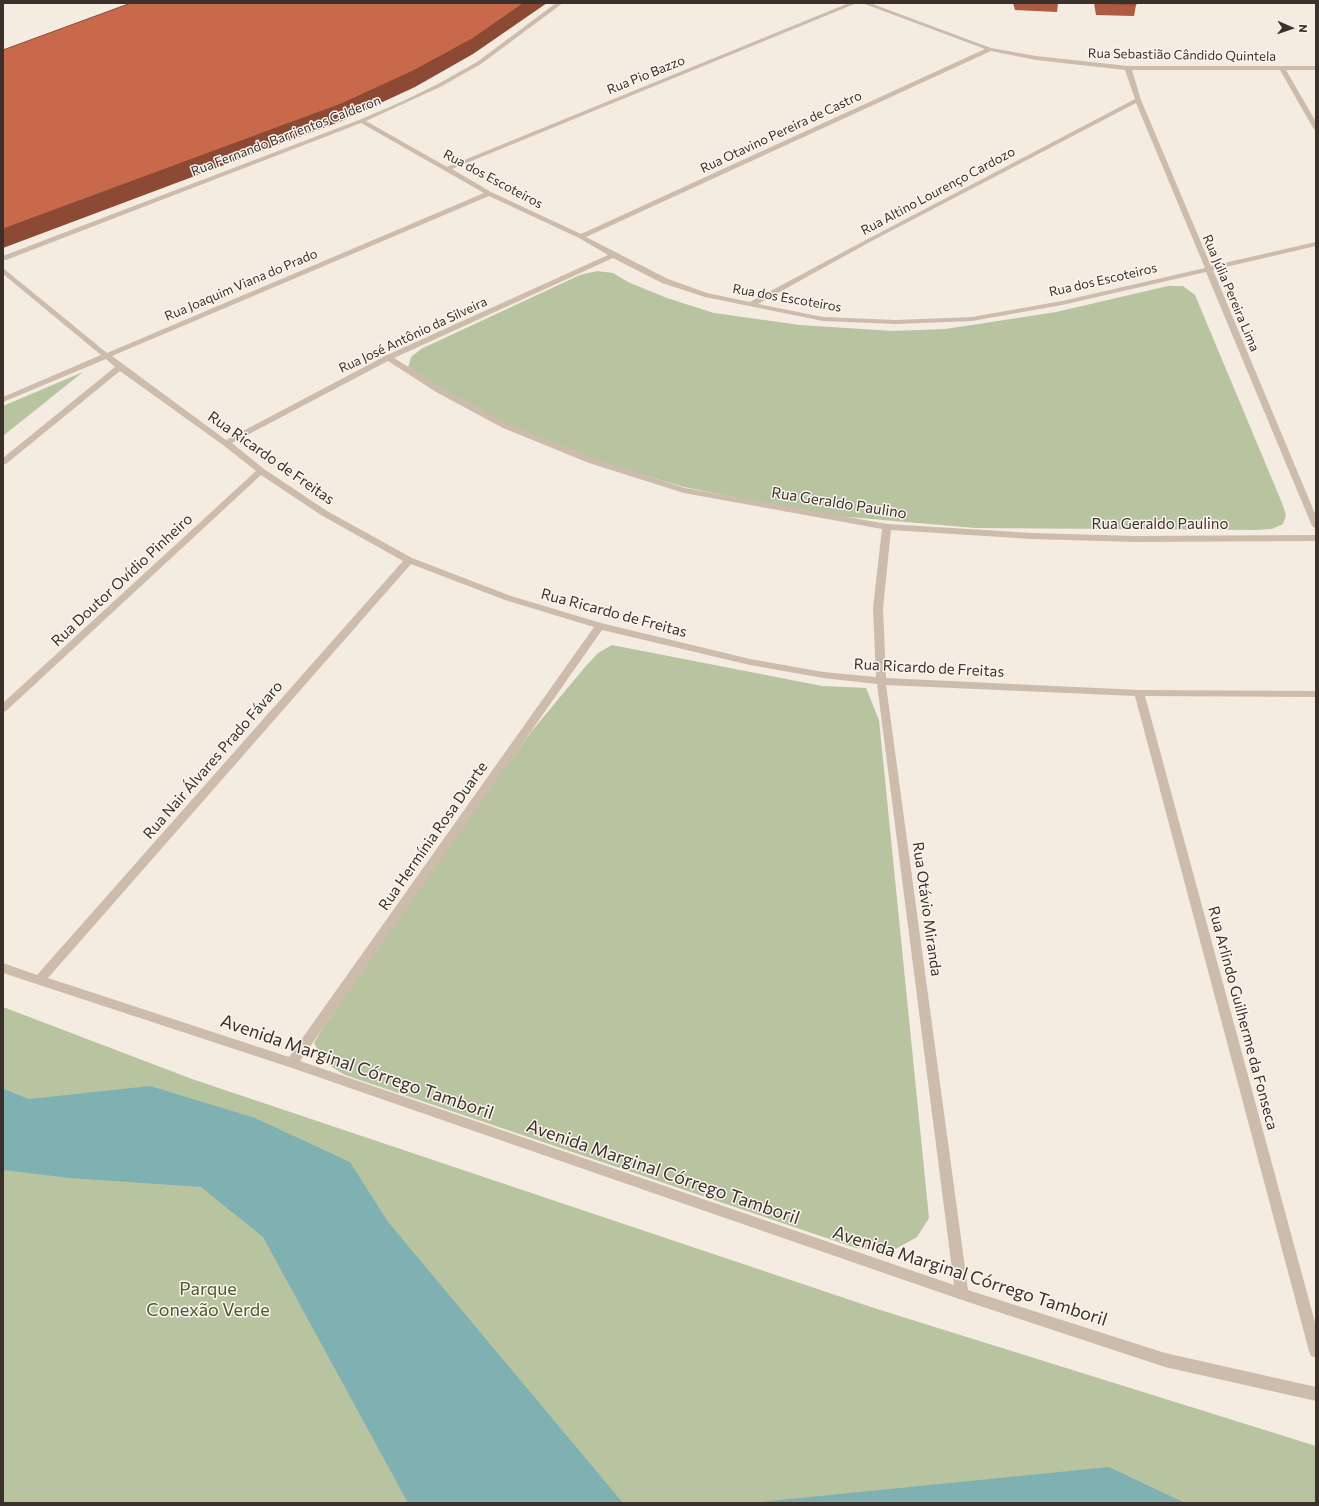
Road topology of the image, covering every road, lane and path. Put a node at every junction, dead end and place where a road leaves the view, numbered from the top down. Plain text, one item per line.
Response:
1 (560, 3) edge
2 (854, 3) edge
3 (865, 3) edge
4 (990, 48) junction
5 (1128, 68) junction
6 (1282, 68) junction
7 (1316, 68) edge
8 (1138, 100) junction
9 (361, 121) junction
10 (1316, 128) edge
11 (447, 169) junction
12 (489, 193) junction
13 (581, 237) junction
14 (1316, 244) edge
15 (613, 255) junction
16 (3, 258) edge
17 (1208, 269) junction
18 (3, 270) edge
19 (750, 305) junction
20 (105, 355) junction
21 (388, 358) junction
22 (120, 367) junction
23 (3, 400) edge
24 (226, 443) junction
25 (3, 462) edge
26 (261, 471) junction
27 (1316, 526) edge
28 (887, 527) junction
29 (1316, 538) edge
30 (409, 560) junction
31 (600, 626) junction
32 (881, 681) junction
33 (1139, 693) junction
34 (1316, 694) edge
35 (3, 709) edge
36 (3, 968) edge
37 (39, 980) junction
38 (292, 1063) junction
39 (962, 1294) junction
40 (1316, 1351) edge
41 (1316, 1394) edge

1 - 9 street, Rua Fernando Barrientos Calderon
2 - 11 street, Rua Pio Bazzo
3 - 4 street, Rua Sebastião Cândido Quintela
4 - 5 street, Rua Sebastião Cândido Quintela
4 - 13 street, Rua Otavino Pereira de Castro
5 - 6 street, Rua Sebastião Cândido Quintela
5 - 8 street, Rua Júlia Pereira Lima
6 - 7 street, Rua Sebastião Cândido Quintela
6 - 10 street
8 - 17 street, Rua Júlia Pereira Lima
8 - 19 street, Rua Altino Lourenço Cardozo
9 - 11 street, Rua dos Escoteiros
9 - 16 street, Rua Fernando Barrientos Calderon
11 - 12 street, Rua dos Escoteiros
12 - 13 street, Rua dos Escoteiros
12 - 20 street, Rua Joaquim Viana do Prado
13 - 15 street, Rua dos Escoteiros
14 - 17 street, Rua dos Escoteiros
15 - 19 street, Rua dos Escoteiros
15 - 21 street, Rua José Antônio da Silveira
17 - 19 street, Rua dos Escoteiros
17 - 27 street, Rua Júlia Pereira Lima
18 - 20 street, Rua Ricardo de Freitas
20 - 22 street, Rua Ricardo de Freitas
20 - 23 street, Rua Joaquim Viana do Prado
21 - 24 street, Rua José Antônio da Silveira
21 - 28 street, Rua Geraldo Paulino
22 - 24 street, Rua Ricardo de Freitas
22 - 25 street
24 - 26 street, Rua Ricardo de Freitas
26 - 30 street, Rua Ricardo de Freitas
26 - 35 street, Rua Doutor Ovídio Pinheiro
28 - 29 street, Rua Geraldo Paulino
28 - 32 street, Rua Otávio Miranda
30 - 31 street, Rua Ricardo de Freitas
30 - 37 street, Rua Nair Álvares Prado Fávaro
31 - 32 street, Rua Ricardo de Freitas
31 - 38 street, Rua Hermínia Rosa Duarte
32 - 33 street, Rua Ricardo de Freitas
32 - 39 street, Rua Otávio Miranda
33 - 34 street, Rua Ricardo de Freitas
33 - 40 street, Rua Arlindo Guilherme da Fonseca
36 - 37 street, Avenida Marginal Córrego Tamboril
37 - 38 street, Avenida Marginal Córrego Tamboril
38 - 39 street, Avenida Marginal Córrego Tamboril
39 - 41 street, Avenida Marginal Córrego Tamboril

